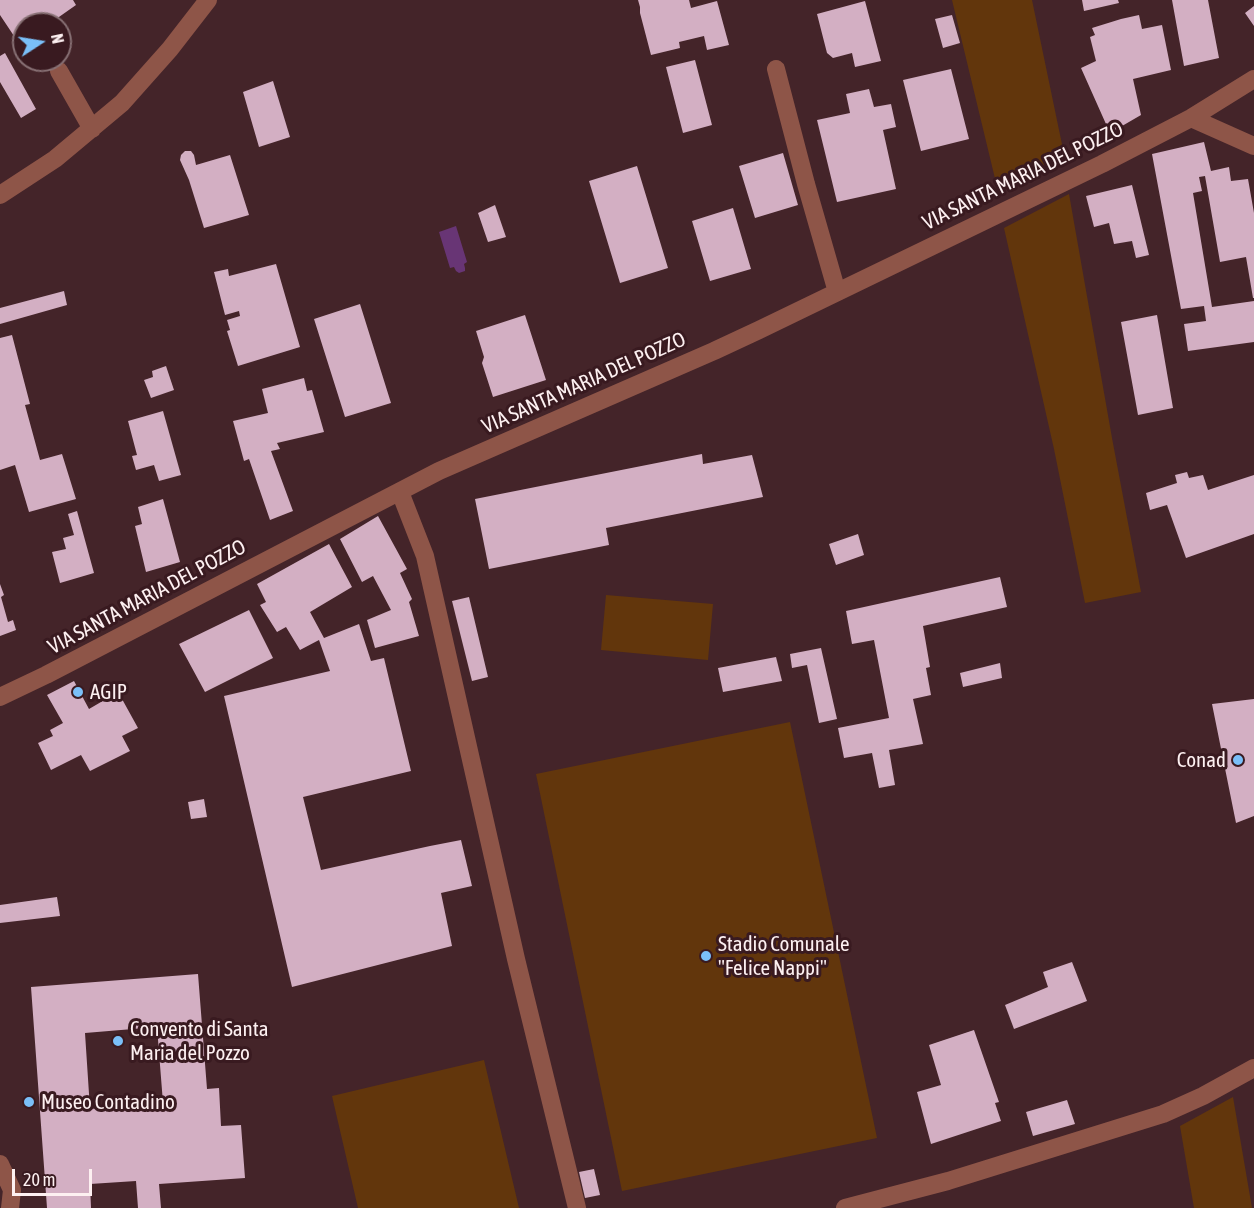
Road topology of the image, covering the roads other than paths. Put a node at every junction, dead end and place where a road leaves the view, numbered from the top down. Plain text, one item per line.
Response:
1 (208, 0) edge
2 (776, 69) dead end
3 (60, 72) edge
4 (1254, 80) edge
5 (1191, 118) junction
6 (92, 129) junction
7 (1254, 146) edge
8 (0, 195) edge
9 (837, 292) junction
10 (400, 492) junction
11 (0, 697) edge
12 (1254, 1068) edge
13 (0, 1164) edge
14 (10, 1208) edge
15 (577, 1208) edge
16 (845, 1208) edge

1 - 6 street
2 - 9 street
3 - 6 street
4 - 5 street, VIA SANTA MARIA DEL POZZO
5 - 7 street
5 - 9 street, VIA SANTA MARIA DEL POZZO
6 - 8 street
9 - 10 street, VIA SANTA MARIA DEL POZZO
10 - 11 street, VIA SANTA MARIA DEL POZZO
10 - 15 street
12 - 16 street
13 - 14 street

